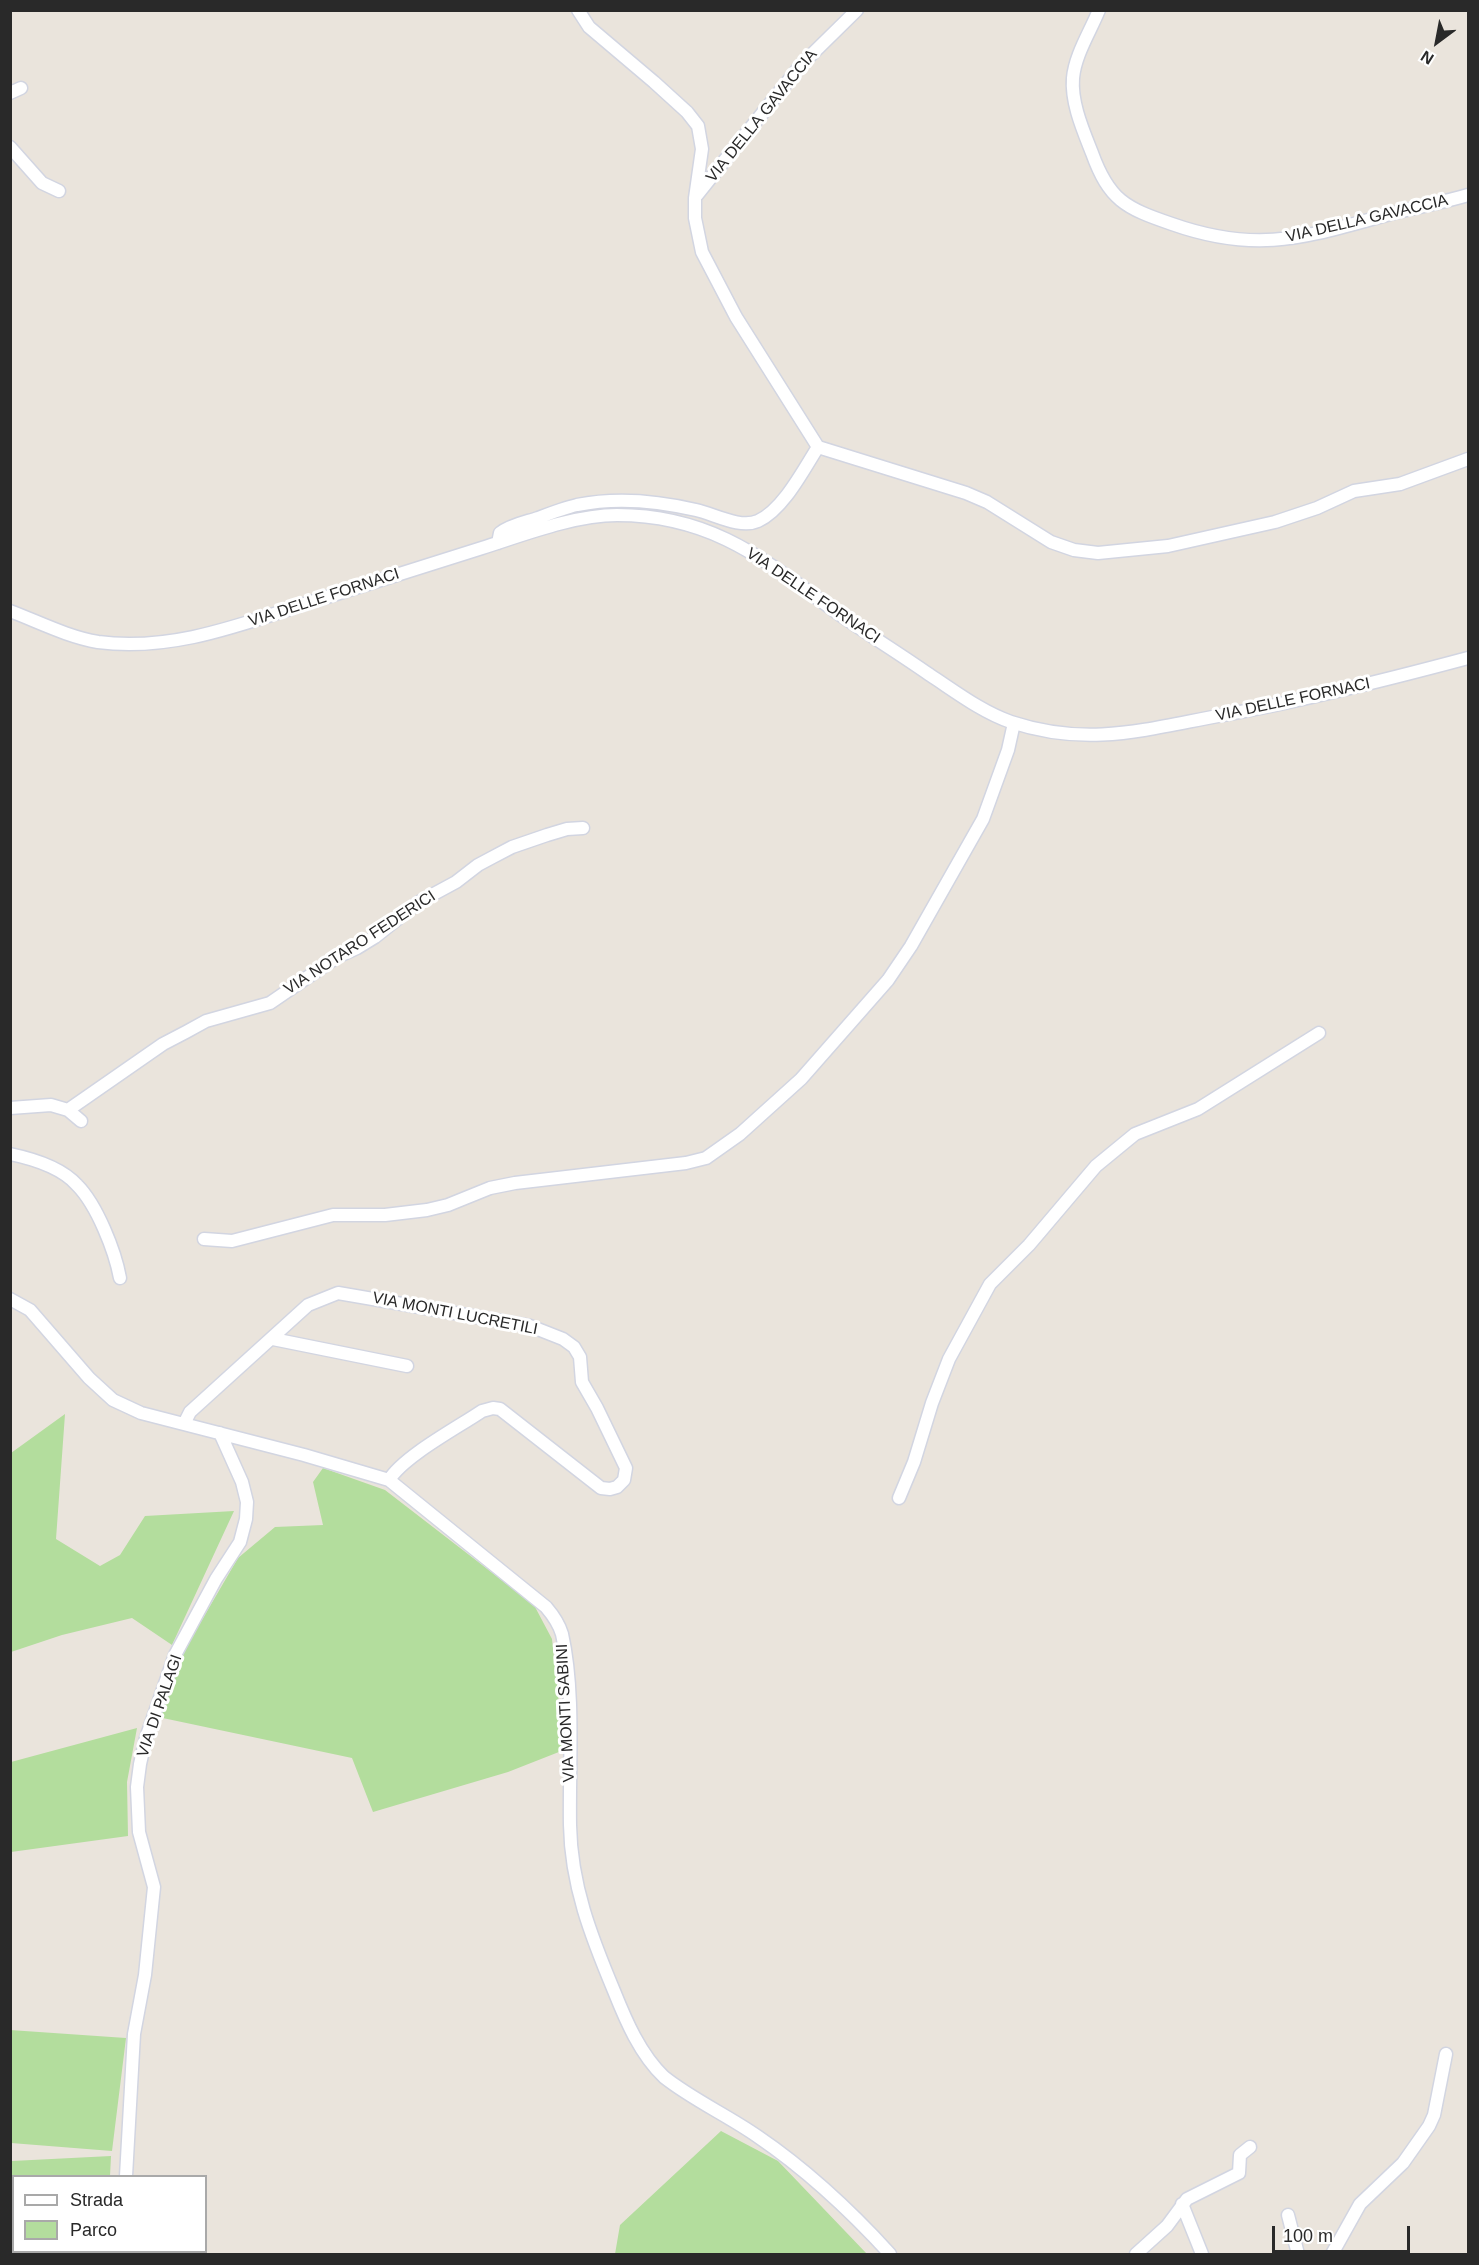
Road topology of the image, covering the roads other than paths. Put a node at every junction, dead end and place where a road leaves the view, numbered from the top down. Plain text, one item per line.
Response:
1 (578, 10) edge
2 (857, 10) edge
3 (1099, 10) edge
4 (10, 147) edge
5 (59, 191) dead end
6 (1468, 195) edge
7 (695, 198) junction
8 (818, 447) junction
9 (1468, 459) edge
10 (498, 543) junction
11 (10, 610) edge
12 (1468, 658) edge
13 (1014, 723) junction
14 (583, 828) dead end
15 (1319, 1033) dead end
16 (10, 1108) edge
17 (68, 1110) junction
18 (81, 1121) dead end
19 (10, 1154) edge
20 (204, 1239) dead end
21 (120, 1278) dead end
22 (10, 1299) edge
23 (273, 1339) junction
24 (407, 1366) dead end
25 (184, 1424) junction
26 (220, 1433) junction
27 (389, 1480) junction
28 (899, 1498) dead end
29 (1446, 2054) dead end
30 (1250, 2148) dead end
31 (126, 2175) edge
32 (1182, 2204) junction
33 (1288, 2215) dead end
34 (890, 2254) edge
35 (1136, 2254) edge
36 (1202, 2254) edge
37 (1298, 2254) edge
38 (1332, 2254) edge

1 - 7 street
2 - 7 street, VIA DELLA GAVACCIA
3 - 6 street, VIA DELLA GAVACCIA
4 - 5 street
7 - 8 street
8 - 9 street
8 - 10 street
10 - 11 street, VIA DELLE FORNACI
10 - 13 street, VIA DELLE FORNACI
12 - 13 street, VIA DELLE FORNACI
13 - 20 street
14 - 17 street, VIA NOTARO FEDERICI
15 - 28 street
16 - 17 street
17 - 18 street
19 - 21 street
22 - 25 street, VIA MONTI SABINI
23 - 24 street
23 - 25 street, VIA MONTI LUCRETILI
23 - 27 street, VIA MONTI LUCRETILI
25 - 26 street, VIA MONTI SABINI
26 - 27 street, VIA MONTI SABINI
26 - 31 street, VIA DI PALAGI
27 - 34 street, VIA MONTI SABINI
29 - 38 street
30 - 32 street
32 - 35 street
32 - 36 street
33 - 37 street

